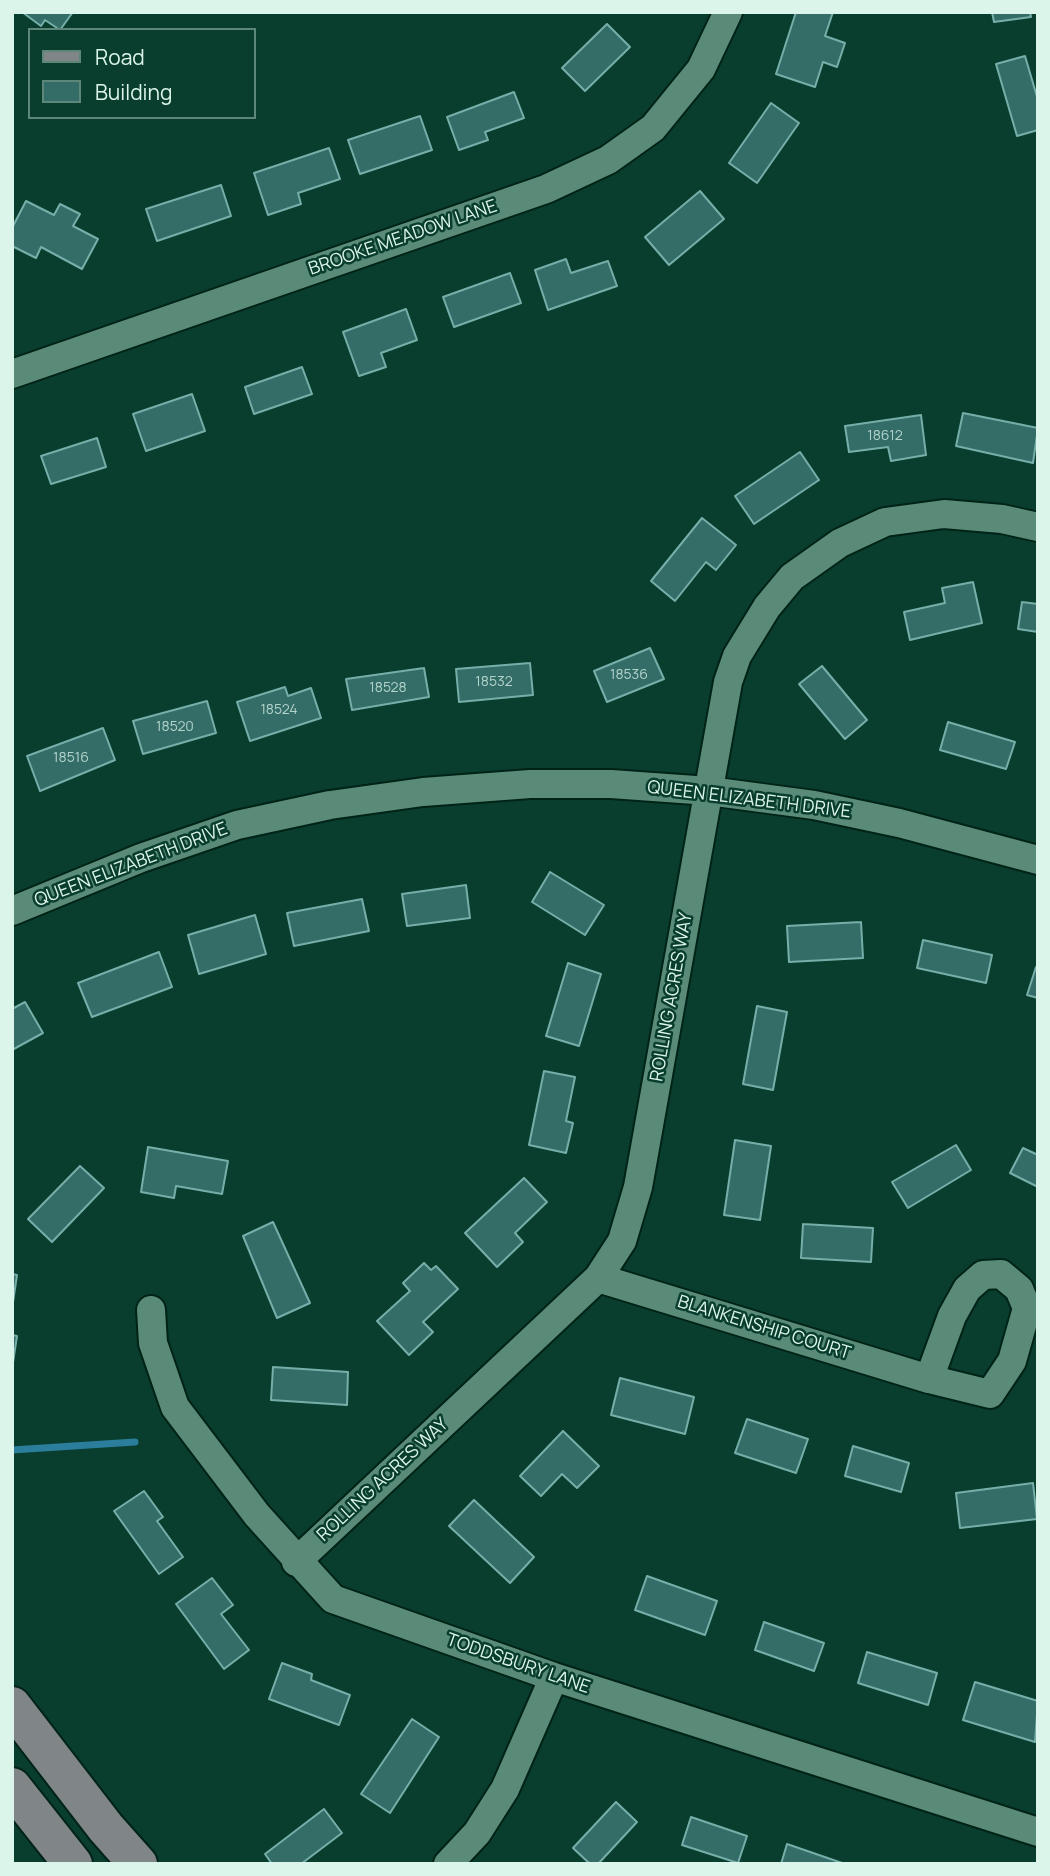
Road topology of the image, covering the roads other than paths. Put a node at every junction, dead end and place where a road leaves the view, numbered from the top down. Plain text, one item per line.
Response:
1 (728, 12) edge
2 (12, 374) edge
3 (1038, 527) edge
4 (709, 791) junction
5 (1038, 860) edge
6 (12, 911) edge
7 (598, 1278) junction
8 (151, 1310) dead end
9 (929, 1379) dead end
10 (296, 1562) junction
11 (554, 1677) junction
12 (12, 1706) edge
13 (12, 1787) edge
14 (1038, 1832) edge
15 (73, 1864) edge
16 (138, 1864) edge
17 (448, 1864) edge

1 - 2 street, BROOKE MEADOW LANE
3 - 4 street, ROLLING ACRES WAY
4 - 5 street, QUEEN ELIZABETH DRIVE
4 - 6 street, QUEEN ELIZABETH DRIVE
4 - 7 street, ROLLING ACRES WAY
7 - 9 street, BLANKENSHIP COURT
7 - 10 street, ROLLING ACRES WAY
8 - 10 street, TODDSBURY LANE
10 - 11 street, TODDSBURY LANE
11 - 14 street, TODDSBURY LANE
11 - 17 street
12 - 16 main road
13 - 15 main road

